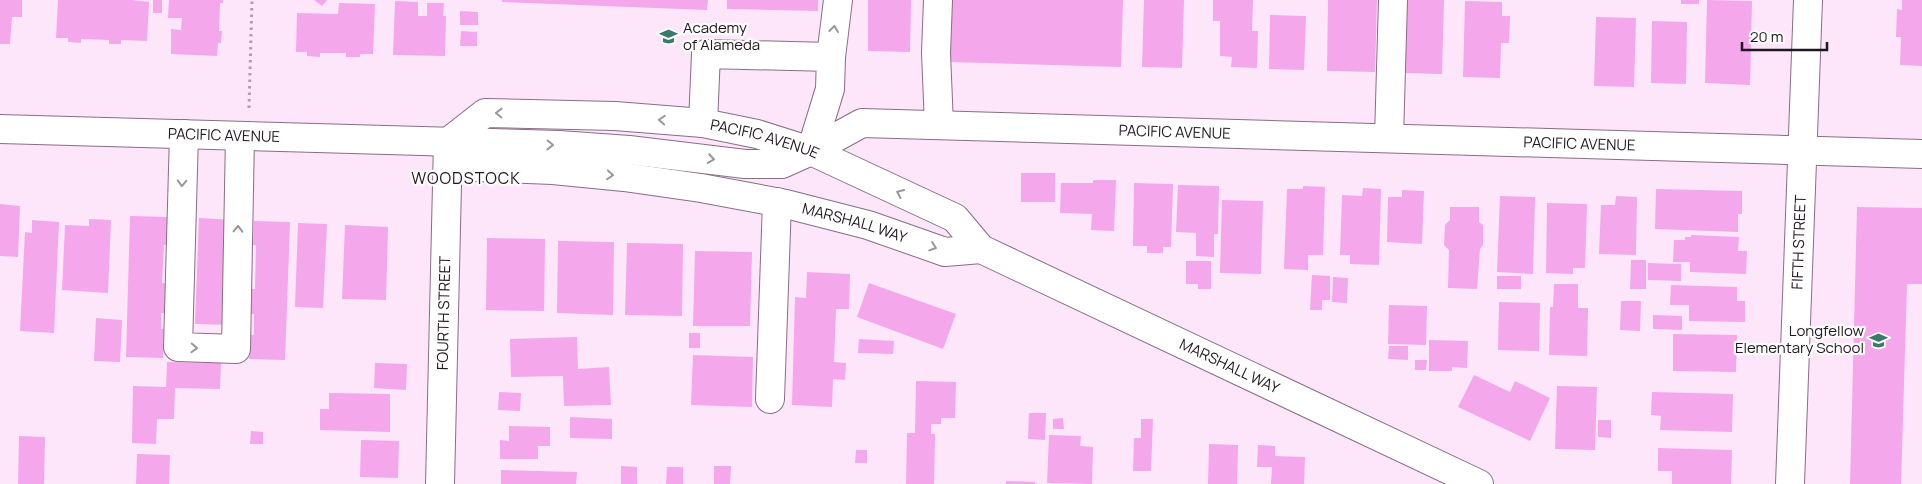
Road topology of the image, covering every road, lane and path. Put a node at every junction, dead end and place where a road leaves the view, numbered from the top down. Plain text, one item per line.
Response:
1 (252, 0) edge
2 (838, 0) edge
3 (938, 0) edge
4 (1393, 0) edge
5 (1808, 0) edge
6 (831, 57) junction
7 (703, 123) junction
8 (939, 124) junction
9 (0, 129) edge
10 (184, 134) junction
11 (244, 136) junction
12 (1389, 138) junction
13 (448, 142) junction
14 (812, 151) junction
15 (1804, 151) junction
16 (1922, 154) edge
17 (781, 203) junction
18 (981, 249) junction
19 (770, 398) dead end
20 (440, 484) edge
21 (1479, 484) edge
22 (1790, 484) edge

1 - 11 path
6 -> 2 street
3 - 8 street
4 - 12 street
5 - 15 street, FIFTH STREET
6 - 7 street
6 - 14 street
7 -> 13 street, PACIFIC AVENUE
7 - 14 street, PACIFIC AVENUE
8 - 12 street, PACIFIC AVENUE
8 - 14 street, PACIFIC AVENUE
9 - 10 street, PACIFIC AVENUE
10 - 11 street, PACIFIC AVENUE
10 -> 11 street
11 - 13 street, PACIFIC AVENUE
12 - 15 street, PACIFIC AVENUE
13 -> 14 street
13 -> 17 street
13 - 20 street, FOURTH STREET
18 -> 14 street, MARSHALL WAY
15 - 16 street, PACIFIC AVENUE
15 - 22 street, FIFTH STREET
17 -> 18 street, MARSHALL WAY
17 - 19 street
18 - 21 street, MARSHALL WAY

